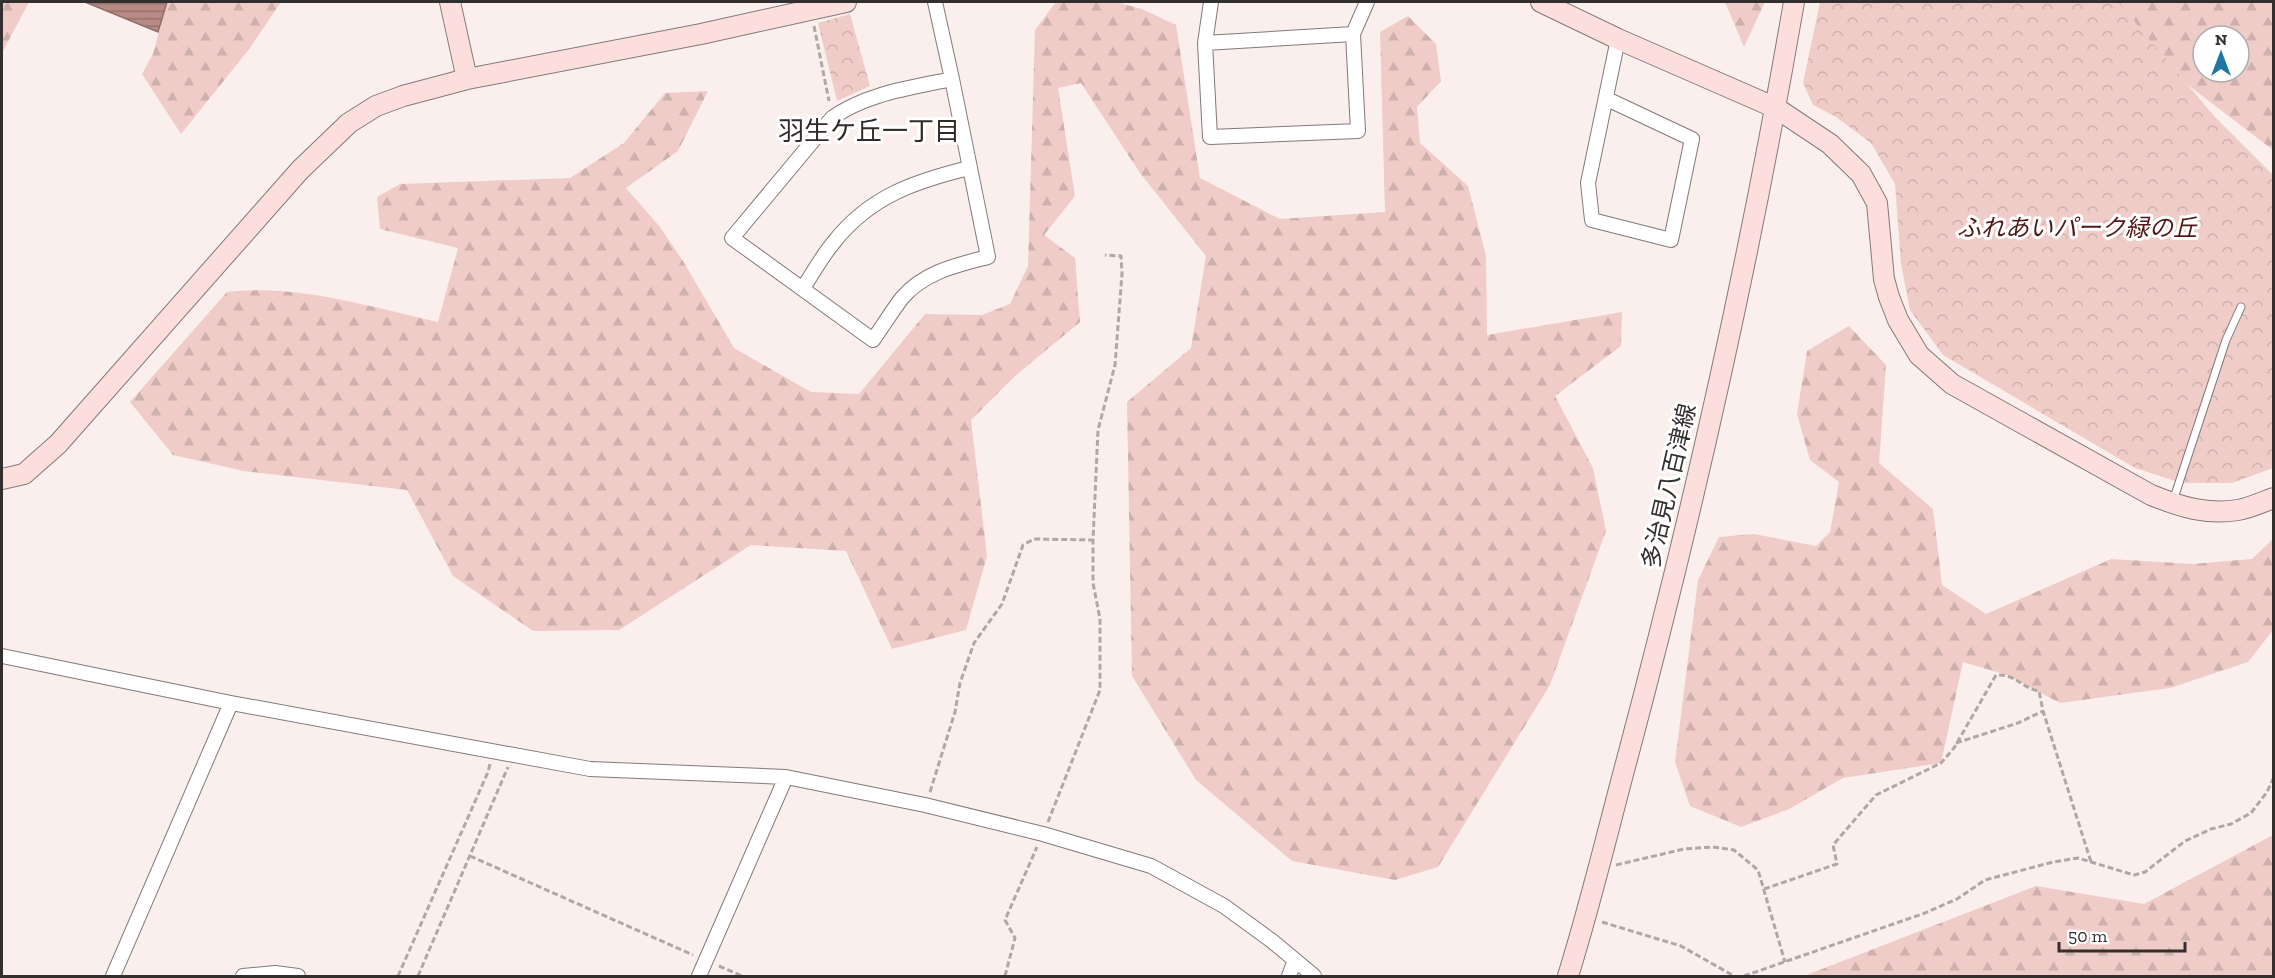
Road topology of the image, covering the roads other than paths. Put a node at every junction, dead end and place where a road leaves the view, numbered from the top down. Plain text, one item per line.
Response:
1 (450, 2) edge
2 (846, 2) edge
3 (935, 2) edge
4 (1211, 2) edge
5 (1367, 2) edge
6 (1541, 2) edge
7 (1794, 2) edge
8 (1353, 34) junction
9 (1618, 39) junction
10 (1205, 43) junction
11 (952, 79) junction
12 (467, 80) junction
13 (1606, 99) junction
14 (1776, 108) junction
15 (969, 168) junction
16 (803, 288) junction
17 (2241, 307) dead end
18 (2, 479) edge
19 (2274, 498) edge
20 (2172, 503) junction
21 (2, 656) edge
22 (231, 703) junction
23 (786, 777) junction
24 (1295, 960) junction
25 (113, 976) edge
26 (243, 976) edge
27 (298, 976) edge
28 (699, 976) edge
29 (1288, 976) edge
30 (1314, 976) edge
31 (1568, 976) edge

1 - 12 street
2 - 12 street
3 - 11 street
4 - 10 street
5 - 8 street
6 - 9 street
7 - 14 street, 多治見八百津線
8 - 10 street
8 - 10 street
9 - 13 street
9 - 14 street
11 - 15 street
11 - 16 street
12 - 18 street
13 - 13 street
14 - 20 street
14 - 31 street, 多治見八百津線
15 - 16 street
15 - 16 street
17 - 20 lane
19 - 20 street
21 - 22 street
22 - 23 street
22 - 25 street
23 - 24 street
23 - 28 street
24 - 29 street
24 - 30 street
26 - 27 street

